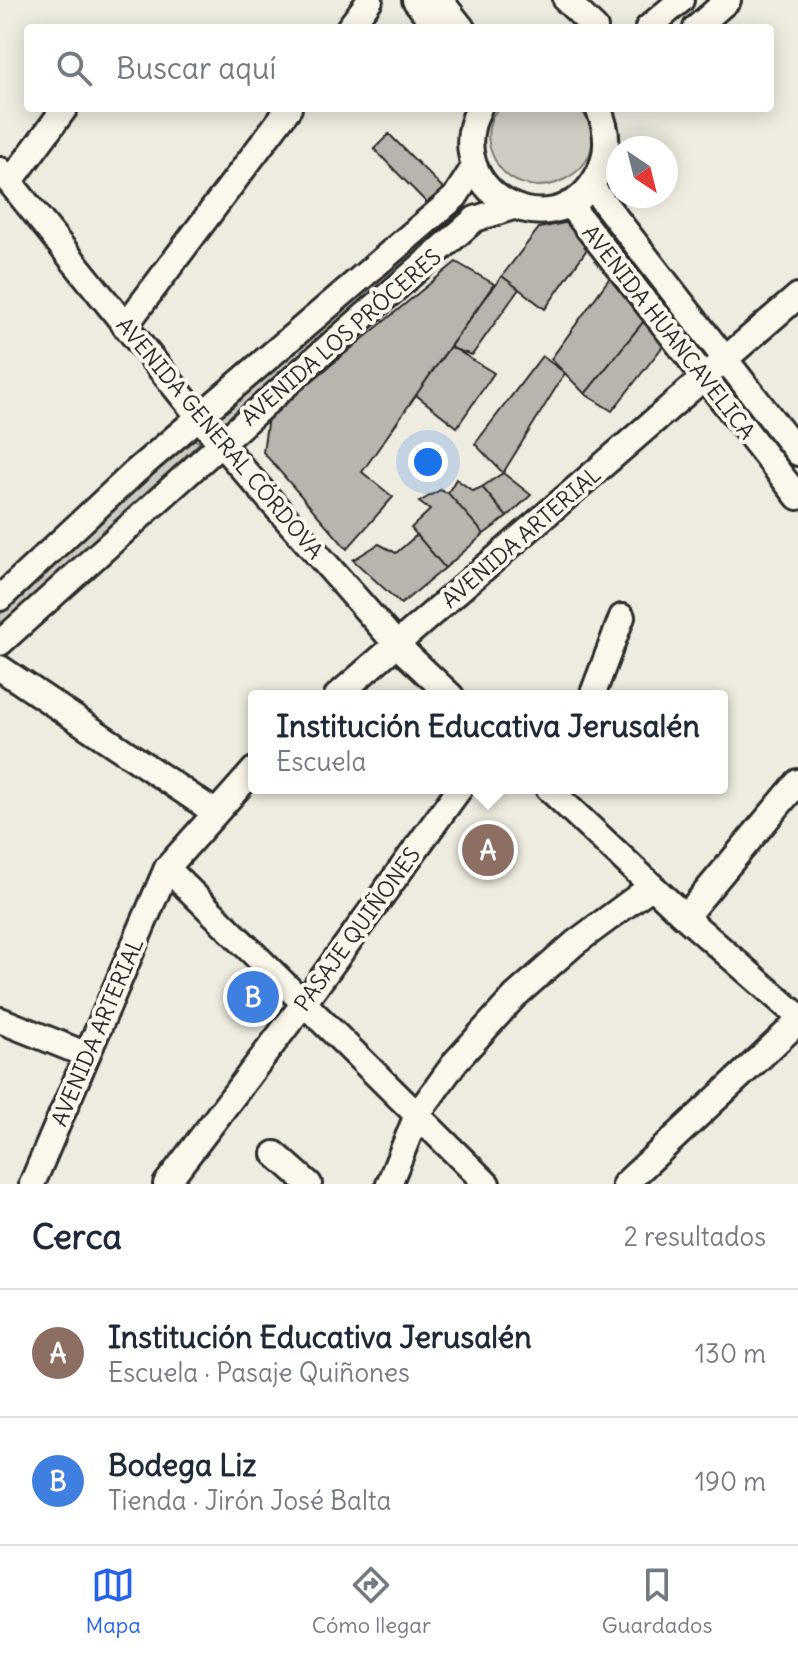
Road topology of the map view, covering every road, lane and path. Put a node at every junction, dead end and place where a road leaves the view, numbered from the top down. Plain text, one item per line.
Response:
1 (370, 0) edge
2 (415, 0) edge
3 (440, 0) edge
4 (566, 0) edge
5 (681, 0) edge
6 (728, 0) edge
7 (352, 24) edge
8 (434, 24) edge
9 (459, 24) edge
10 (591, 24) edge
11 (653, 24) edge
12 (701, 24) edge
13 (61, 112) edge
14 (286, 112) edge
15 (477, 112) edge
16 (607, 113) edge
17 (474, 167) junction
18 (5, 176) edge
19 (591, 186) junction
20 (569, 204) junction
21 (513, 207) junction
22 (798, 296) edge
23 (125, 326) junction
24 (725, 360) junction
25 (705, 378) junction
26 (199, 418) junction
27 (220, 443) junction
28 (798, 453) edge
29 (798, 497) edge
30 (0, 598) edge
31 (622, 617) dead end
32 (0, 643) edge
33 (397, 645) junction
34 (0, 668) edge
35 (344, 690) edge
36 (445, 690) edge
37 (594, 690) edge
38 (248, 777) edge
39 (798, 782) edge
40 (456, 794) edge
41 (558, 794) edge
42 (216, 813) junction
43 (167, 868) junction
44 (652, 886) junction
45 (685, 917) junction
46 (304, 1003) junction
47 (798, 1019) edge
48 (0, 1020) edge
49 (87, 1055) junction
50 (417, 1115) junction
51 (275, 1154) dead end
52 (32, 1184) edge
53 (166, 1184) edge
54 (309, 1184) edge
55 (389, 1184) edge
56 (487, 1184) edge
57 (625, 1184) edge

1 - 7 street
2 - 8 street
3 - 9 street
4 - 10 street
5 - 11 street
6 - 12 street
13 - 18 street
14 - 23 street
15 - 17 street
16 - 19 street
17 - 21 street
17 - 26 street, AVENIDA LOS PRÓCERES
18 - 23 street, AVENIDA GENERAL CÓRDOVA
19 - 20 street
19 - 24 street, AVENIDA HUANCAVELICA
20 - 21 street, AVENIDA LOS PRÓCERES
20 - 25 street, AVENIDA HUANCAVELICA
21 - 27 street, AVENIDA LOS PRÓCERES
22 - 24 street
23 - 26 street, AVENIDA GENERAL CÓRDOVA
24 - 25 street, AVENIDA ARTERIAL
24 - 28 street, AVENIDA HUANCAVELICA
25 - 29 street, AVENIDA HUANCAVELICA
25 - 33 street, AVENIDA ARTERIAL
26 - 27 street, AVENIDA GENERAL CÓRDOVA
26 - 30 street, AVENIDA LOS PRÓCERES
27 - 32 street, AVENIDA LOS PRÓCERES
27 - 33 street, AVENIDA GENERAL CÓRDOVA
31 - 37 street
33 - 35 street, AVENIDA ARTERIAL
33 - 36 street, AVENIDA GENERAL CÓRDOVA
34 - 42 street
38 - 42 street, AVENIDA ARTERIAL
39 - 45 street
40 - 46 street, PASAJE QUIÑONES
41 - 44 street
42 - 43 street, AVENIDA ARTERIAL
43 - 46 street
43 - 49 street, AVENIDA ARTERIAL
44 - 45 street
44 - 50 street
45 - 47 street
46 - 50 street
46 - 53 street, PASAJE QUIÑONES
47 - 57 street
48 - 49 street
49 - 52 street, AVENIDA ARTERIAL
50 - 55 street
50 - 56 street
51 - 54 street

